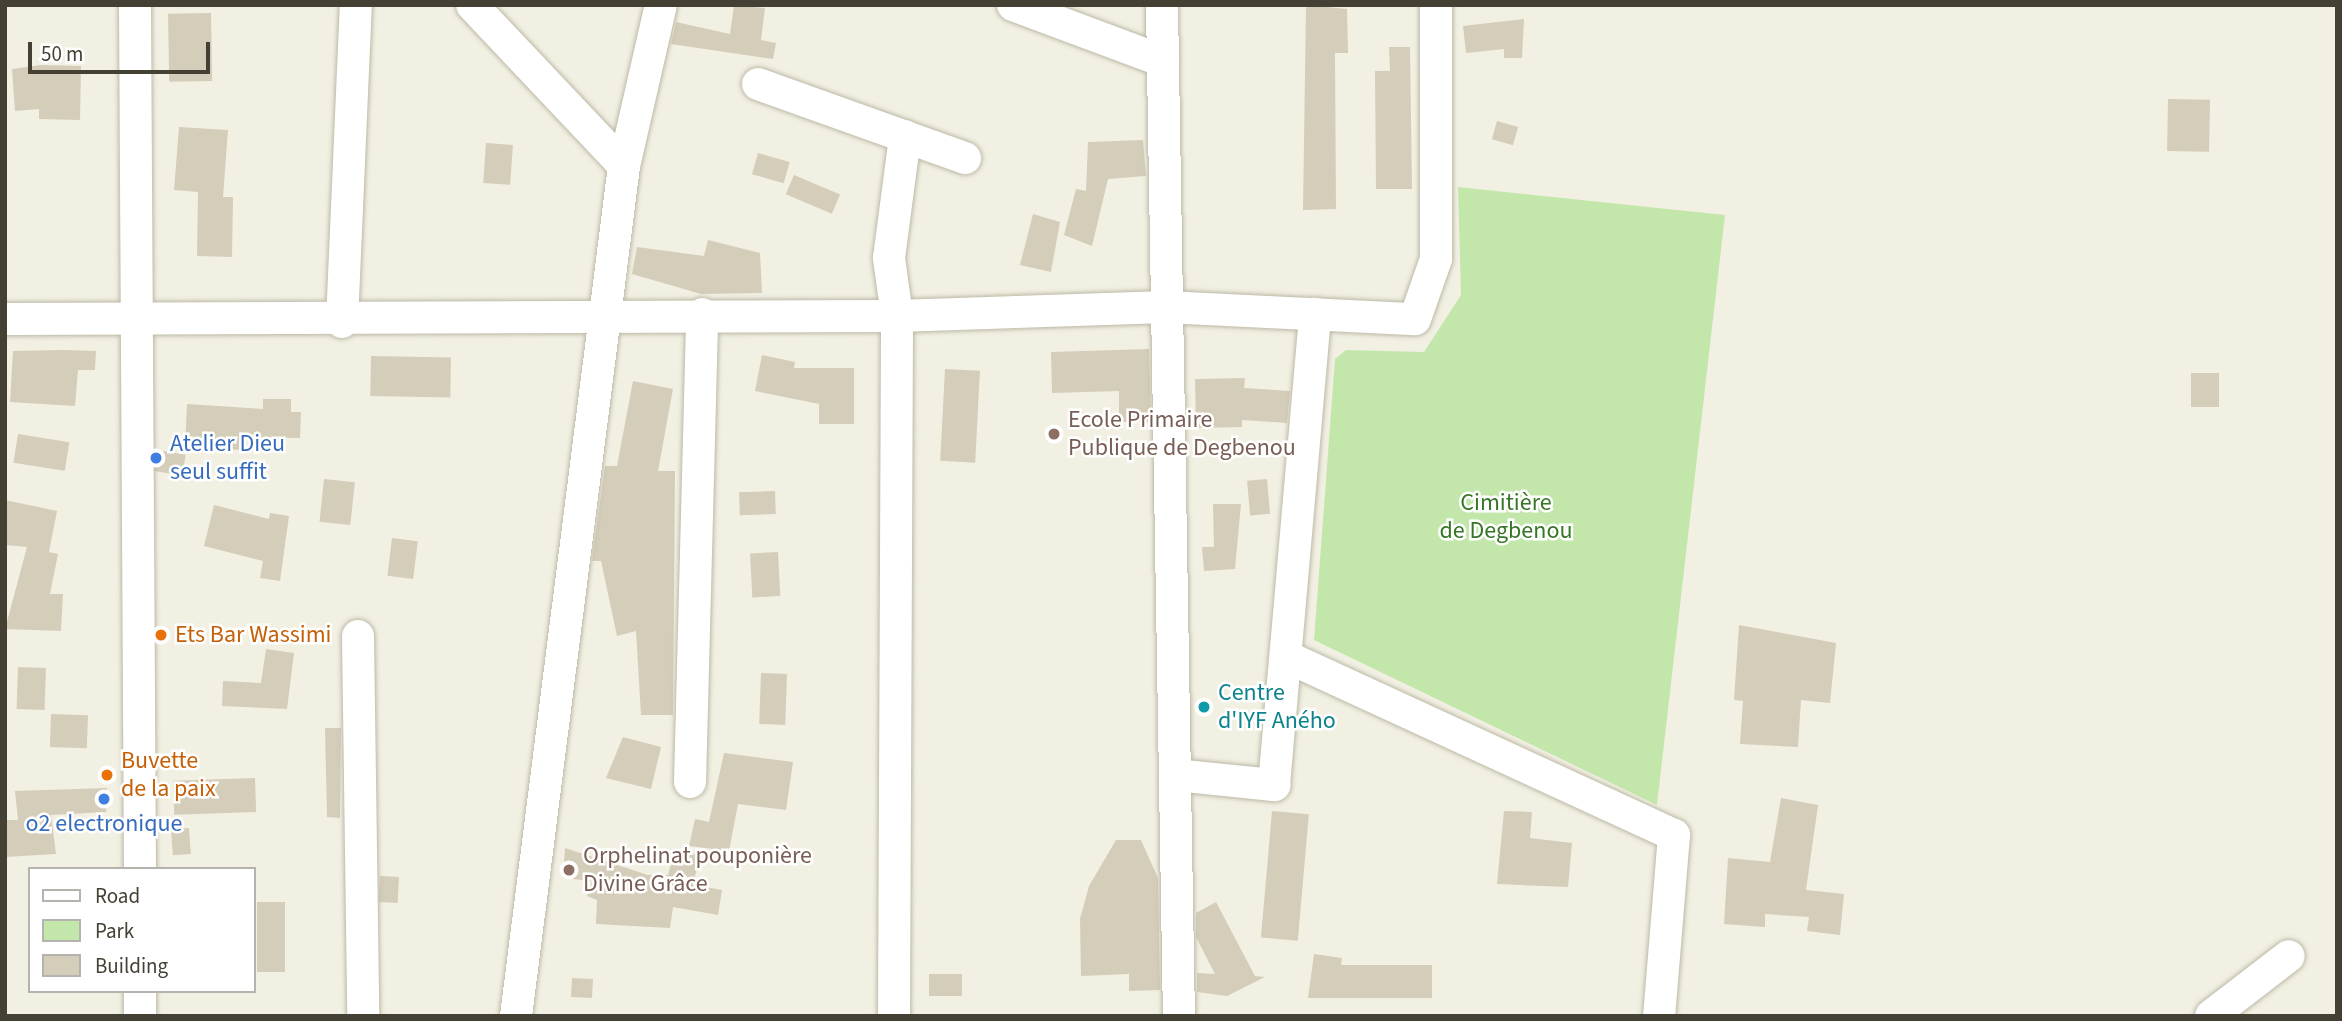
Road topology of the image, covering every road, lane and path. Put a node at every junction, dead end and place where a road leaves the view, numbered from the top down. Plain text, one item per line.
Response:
1 (135, 5) edge
2 (356, 5) edge
3 (472, 5) edge
4 (661, 5) edge
5 (1013, 5) edge
6 (1162, 5) edge
7 (1436, 5) edge
8 (498, 17) edge
9 (1163, 61) junction
10 (758, 84) dead end
11 (905, 136) junction
12 (965, 158) dead end
13 (624, 166) junction
14 (1166, 307) junction
15 (608, 313) junction
16 (702, 314) junction
17 (1315, 314) junction
18 (897, 316) junction
19 (5, 319) edge
20 (342, 322) junction
21 (138, 323) junction
22 (358, 636) dead end
23 (1287, 657) junction
24 (1175, 775) junction
25 (690, 782) dead end
26 (140, 867) edge
27 (2289, 957) dead end
28 (140, 993) edge
29 (140, 1016) edge
30 (363, 1016) edge
31 (516, 1016) edge
32 (894, 1016) edge
33 (1180, 1016) edge
34 (1659, 1016) edge
35 (2211, 1016) edge

1 - 21 street
2 - 20 street
3 - 8 street
4 - 13 street
5 - 9 street
6 - 9 street
7 - 17 street
8 - 13 street
9 - 14 street
10 - 11 street
11 - 12 street
11 - 18 street
13 - 15 street
14 - 17 street
14 - 18 street
14 - 24 street
15 - 16 street
15 - 20 street
15 - 31 street
16 - 18 street
16 - 25 street
17 - 23 street
18 - 32 street
19 - 21 street
20 - 21 street
21 - 26 street
22 - 30 street
23 - 24 street
23 - 34 street
24 - 33 street
27 - 35 street
28 - 29 street

